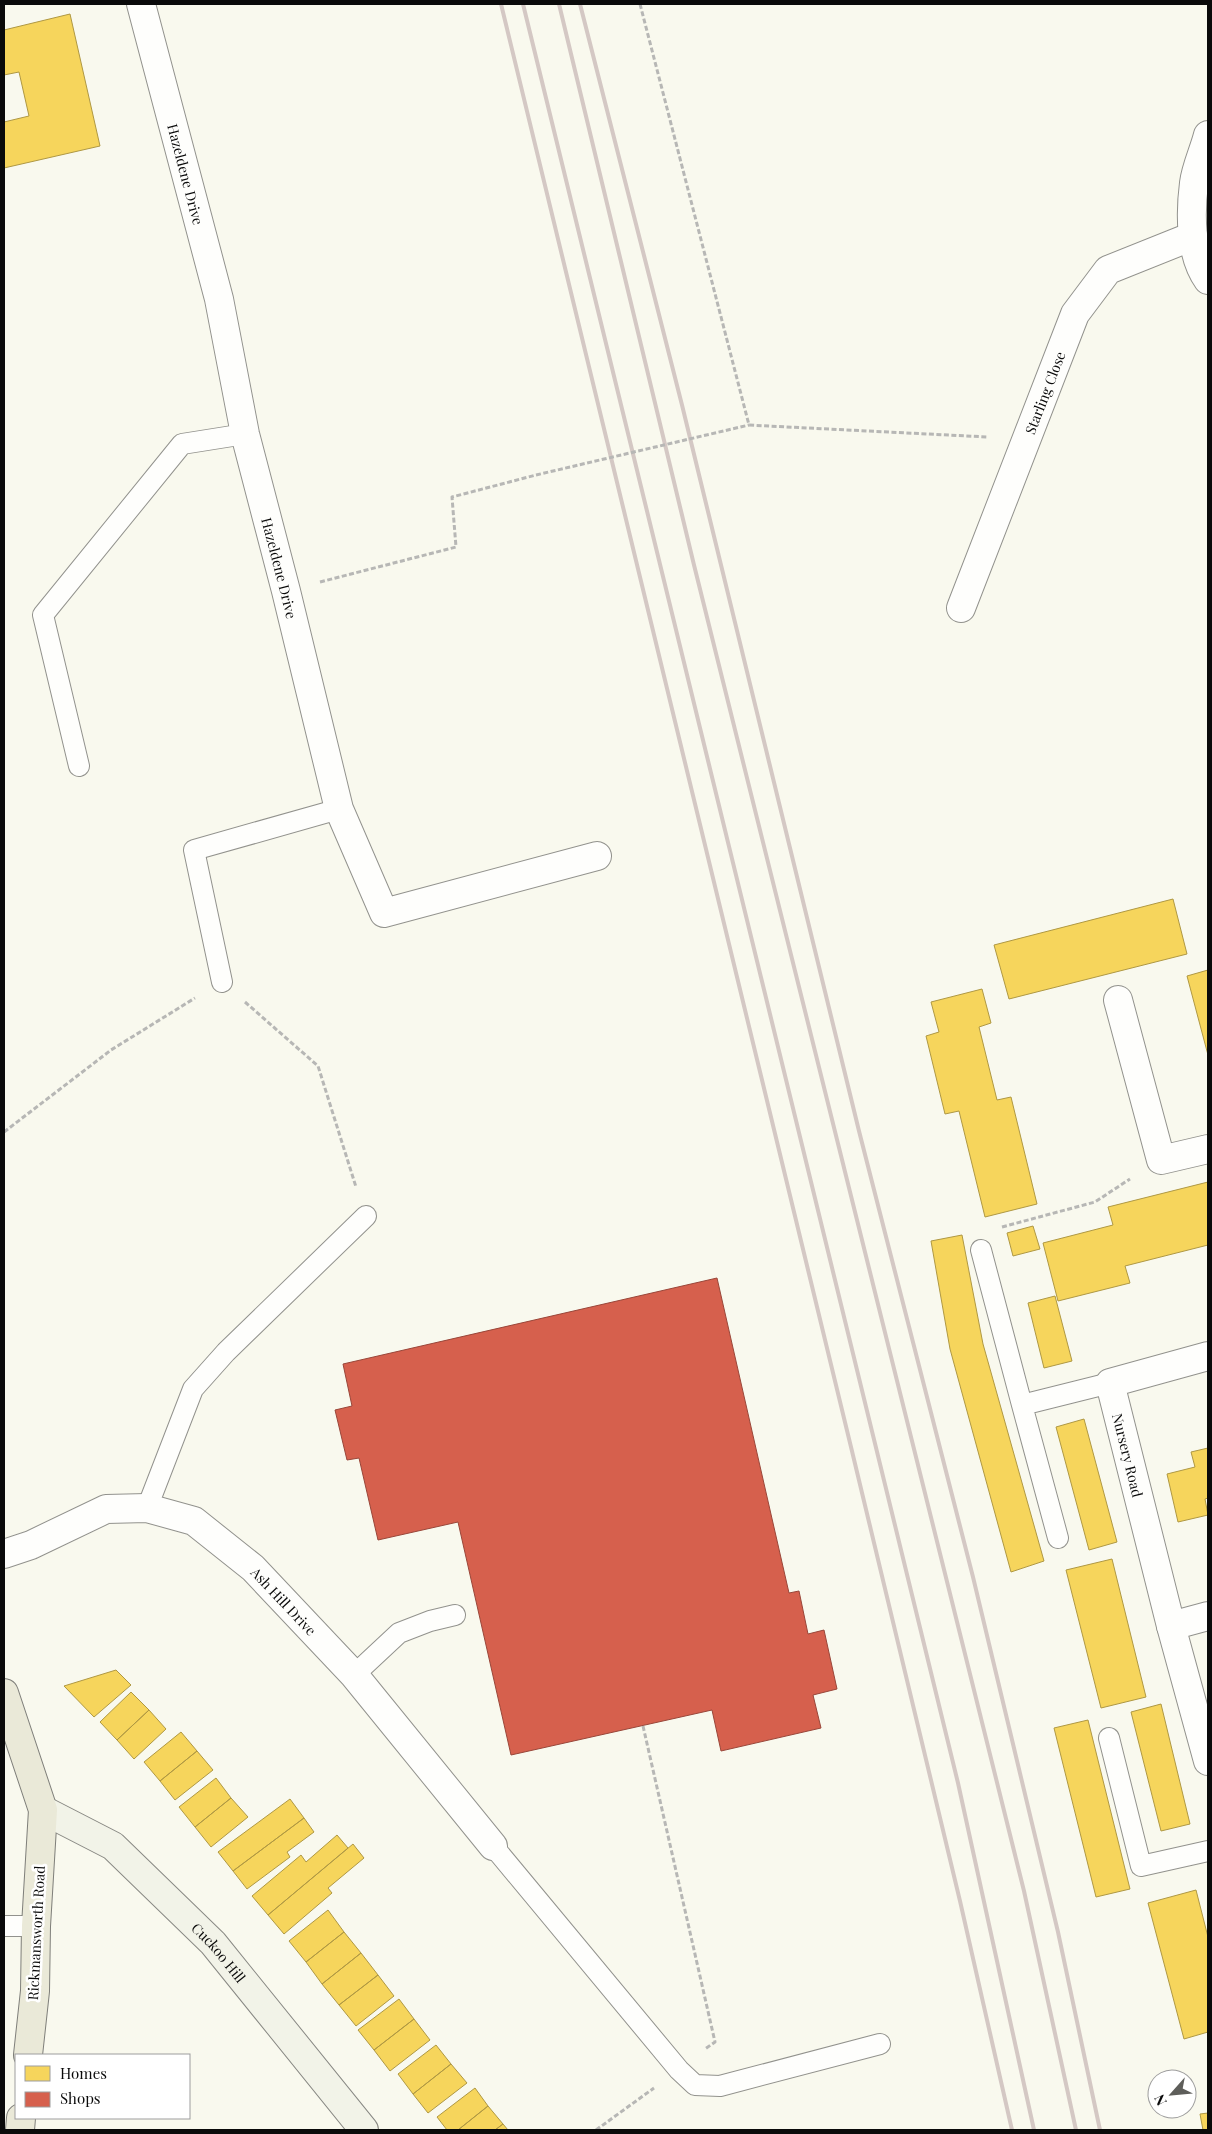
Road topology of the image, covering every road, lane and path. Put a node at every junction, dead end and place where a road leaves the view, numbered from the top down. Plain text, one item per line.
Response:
1 (141, 4) edge
2 (640, 4) edge
3 (1208, 135) edge
4 (1193, 236) junction
5 (1208, 280) edge
6 (749, 425) junction
7 (244, 434) junction
8 (1026, 439) junction
9 (286, 591) junction
10 (961, 608) dead end
11 (79, 766) dead end
12 (339, 810) junction
13 (597, 856) dead end
14 (222, 982) junction
15 (1118, 1000) dead end
16 (4, 1132) edge
17 (1208, 1149) edge
18 (1160, 1160) junction
19 (366, 1216) joint
20 (981, 1250) joint
21 (1208, 1356) edge
22 (1110, 1383) junction
23 (1022, 1405) junction
24 (147, 1508) junction
25 (1058, 1538) dead end
26 (4, 1554) edge
27 (454, 1615) dead end
28 (1208, 1616) edge
29 (1171, 1626) junction
30 (354, 1675) junction
31 (4, 1693) edge
32 (643, 1726) dead end
33 (1109, 1738) dead end
34 (1208, 1762) edge
35 (43, 1810) junction
36 (493, 1846) joint
37 (1208, 1851) edge
38 (4, 1926) edge
39 (36, 1926) junction
40 (880, 2044) dead end
41 (28, 2054) edge
42 (679, 2070) junction
43 (364, 2130) edge
44 (596, 2130) edge

1 - 7 street, Hazeldene Drive
2 - 6 path
3 - 4 street
4 - 5 street
4 - 8 street, Starling Close
6 - 8 path
6 - 9 path, bridge
7 - 9 street, Hazeldene Drive
7 - 11 lane
8 - 10 street, Starling Close
9 - 12 street, Hazeldene Drive
12 - 13 street, Hazeldene Drive
12 - 14 lane
14 - 16 path
14 - 19 path
15 - 18 street
17 - 18 street
18 - 20 path
19 - 24 lane
20 - 23 lane
21 - 22 street
22 - 23 lane
22 - 29 street, Nursery Road
23 - 25 lane
24 - 26 street, Ash Hill Drive
24 - 30 street, Ash Hill Drive
27 - 30 lane
28 - 29 street
29 - 34 street, Nursery Road
30 - 36 street, Ash Hill Drive
31 - 35 main road
32 - 42 path
33 - 37 lane
35 - 39 main road, Rickmansworth Road
35 - 43 main road, Cuckoo Hill
36 - 42 lane
38 - 39 lane
39 - 41 main road, Rickmansworth Road
40 - 42 lane
42 - 44 path

